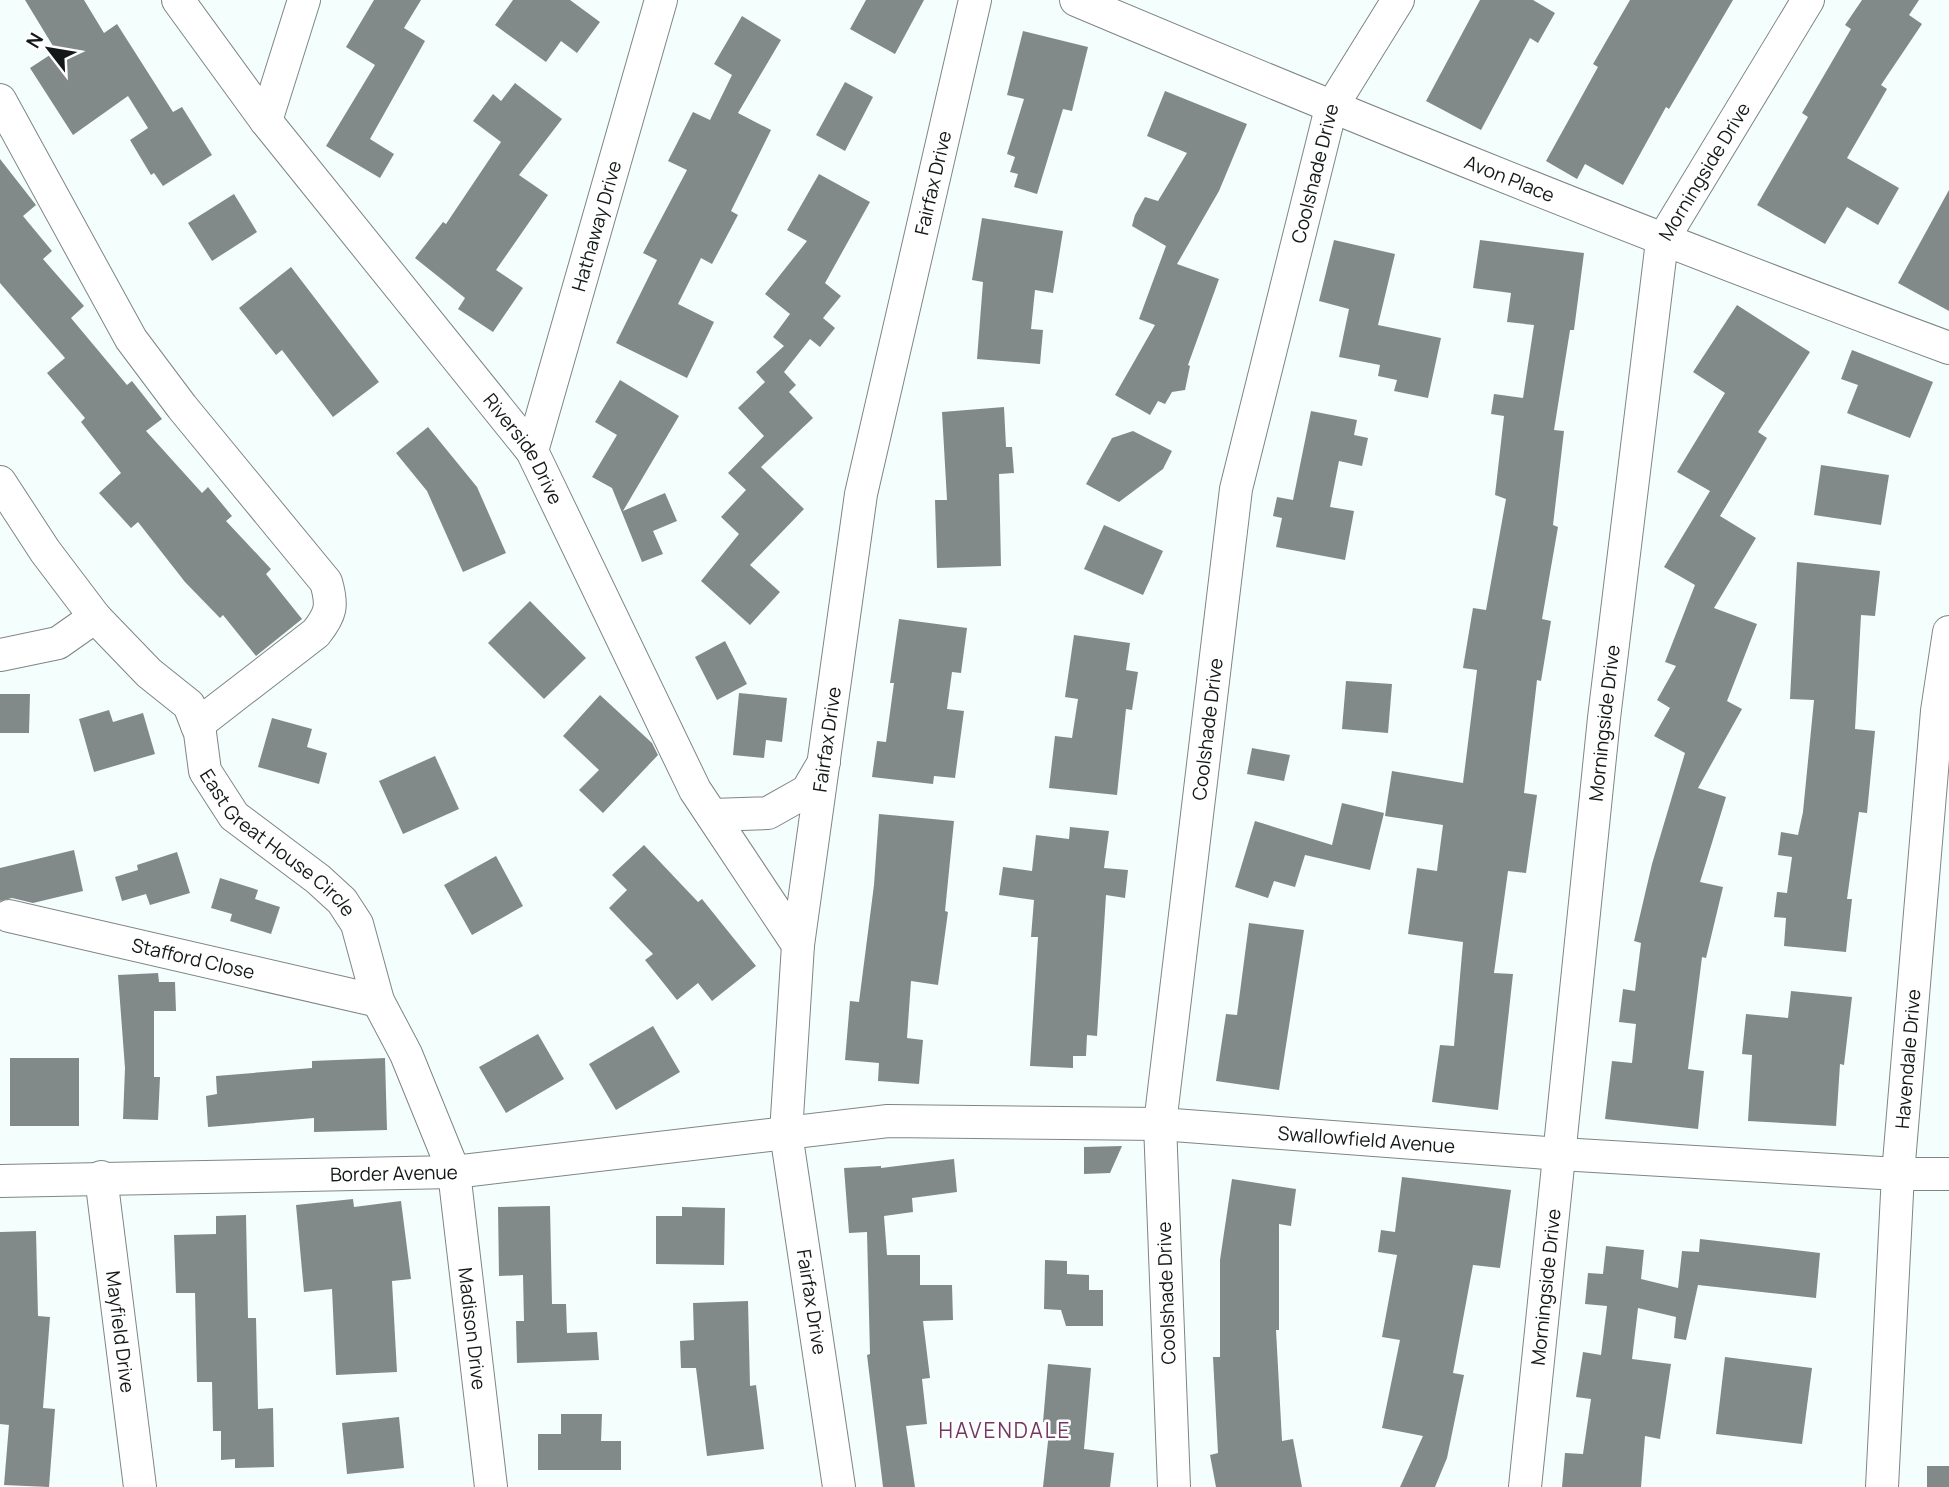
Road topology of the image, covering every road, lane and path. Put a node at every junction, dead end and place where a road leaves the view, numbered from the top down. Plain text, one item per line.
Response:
1 (178, 0) edge
2 (304, 0) edge
3 (661, 0) edge
4 (975, 0) edge
5 (1076, 0) edge
6 (1398, 0) edge
7 (1808, 0) edge
8 (0, 100) edge
9 (1331, 108) junction
10 (266, 121) junction
11 (1662, 241) junction
12 (1949, 348) edge
13 (532, 451) junction
14 (0, 482) edge
15 (95, 617) junction
16 (1949, 632) edge
17 (0, 655) edge
18 (197, 726) junction
19 (827, 758) junction
20 (712, 815) junction
21 (9, 916) dead end
22 (798, 945) junction
23 (378, 1001) junction
24 (1160, 1124) junction
25 (786, 1133) junction
26 (1560, 1154) junction
27 (454, 1172) junction
28 (1898, 1174) junction
29 (1949, 1174) edge
30 (101, 1177) junction
31 (0, 1181) edge
32 (140, 1487) edge
33 (491, 1487) edge
34 (839, 1487) edge
35 (1174, 1487) edge
36 (1525, 1487) edge
37 (1882, 1487) edge

1 - 10 street, Riverside Drive
2 - 10 street
3 - 13 street, Hathaway Drive
4 - 19 street, Fairfax Drive
5 - 9 street, Avon Place
6 - 9 street, Coolshade Drive
7 - 11 street, Morningside Drive
8 - 18 street
9 - 11 street, Avon Place
9 - 24 street, Coolshade Drive
10 - 13 street, Riverside Drive
11 - 12 street, Avon Place
11 - 26 street, Morningside Drive
13 - 20 street, Riverside Drive
14 - 15 street, East Great House Circle
15 - 17 street
15 - 18 street, East Great House Circle
16 - 28 street, Havendale Drive
18 - 23 street, East Great House Circle
19 - 20 street
19 - 22 street, Fairfax Drive
20 - 22 street, Riverside Drive
21 - 23 street, Stafford Close
22 - 25 street, Fairfax Drive
23 - 27 street, East Great House Circle
24 - 25 street, Swallowfield Avenue
24 - 26 street, Swallowfield Avenue
24 - 35 street, Coolshade Drive
25 - 27 street, Border Avenue
25 - 34 street, Fairfax Drive
26 - 28 street, Swallowfield Avenue
26 - 36 street, Morningside Drive
27 - 30 street, Border Avenue
27 - 33 street, Madison Drive
28 - 29 street, Swallowfield Avenue
28 - 37 street, Havendale Drive
30 - 31 street, Border Avenue
30 - 32 street, Mayfield Drive

